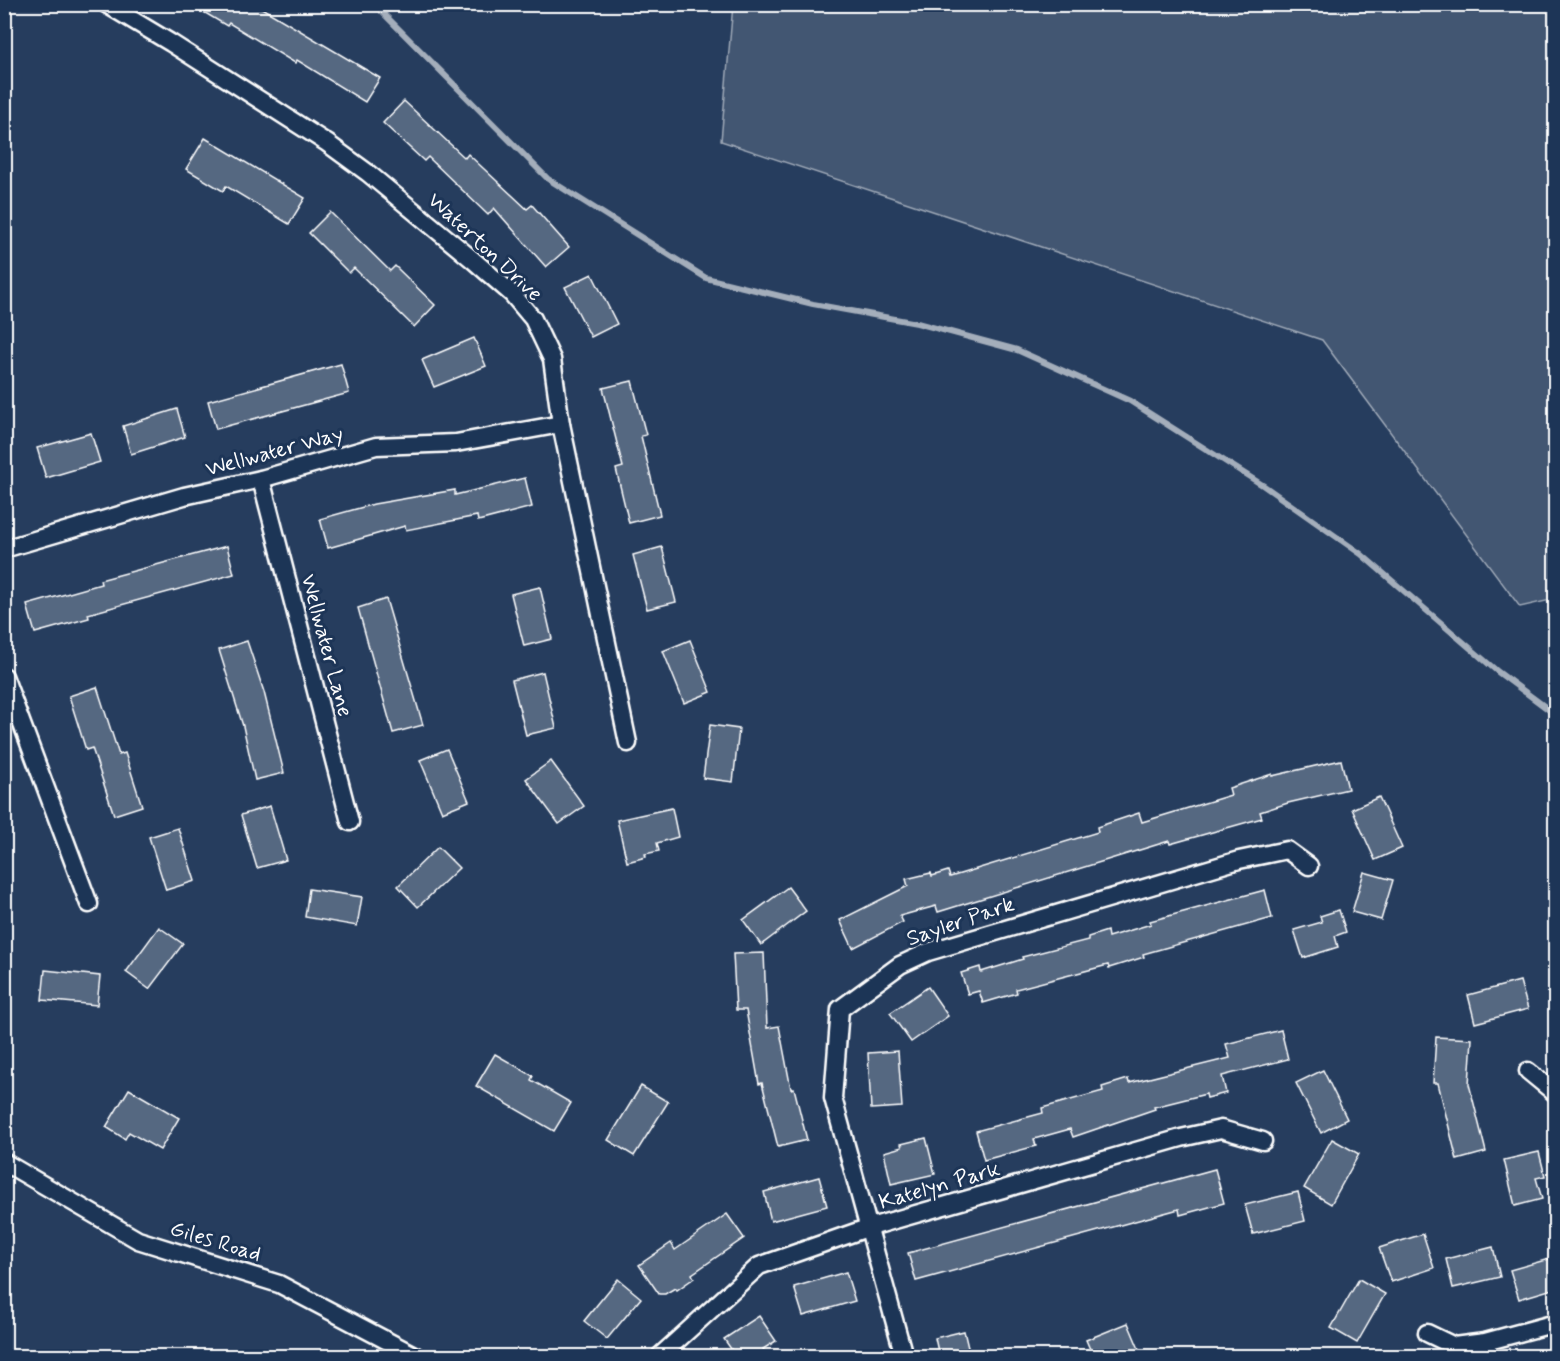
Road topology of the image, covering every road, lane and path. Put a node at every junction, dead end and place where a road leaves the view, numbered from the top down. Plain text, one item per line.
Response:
1 (106, 4) edge
2 (561, 424) junction
3 (261, 479) junction
4 (4, 549) edge
5 (4, 676) edge
6 (628, 743) dead end
7 (350, 822) dead end
8 (1309, 866) dead end
9 (88, 903) dead end
10 (1528, 1071) dead end
11 (1556, 1094) edge
12 (1263, 1141) dead end
13 (4, 1162) edge
14 (867, 1228) junction
15 (1556, 1323) edge
16 (1427, 1333) dead end
17 (416, 1356) edge
18 (660, 1356) edge
19 (904, 1356) edge

1 - 2 street, Waterton Drive
2 - 3 street, Wellwater Way
2 - 6 street, Waterton Drive
3 - 4 street, Wellwater Way
3 - 7 street, Wellwater Lane
5 - 9 street
8 - 14 street, Sayler Park
10 - 11 street
12 - 14 street, Katelyn Park
13 - 17 street, Giles Road
14 - 18 street, Katelyn Park
14 - 19 street, Sayler Park
15 - 16 street

